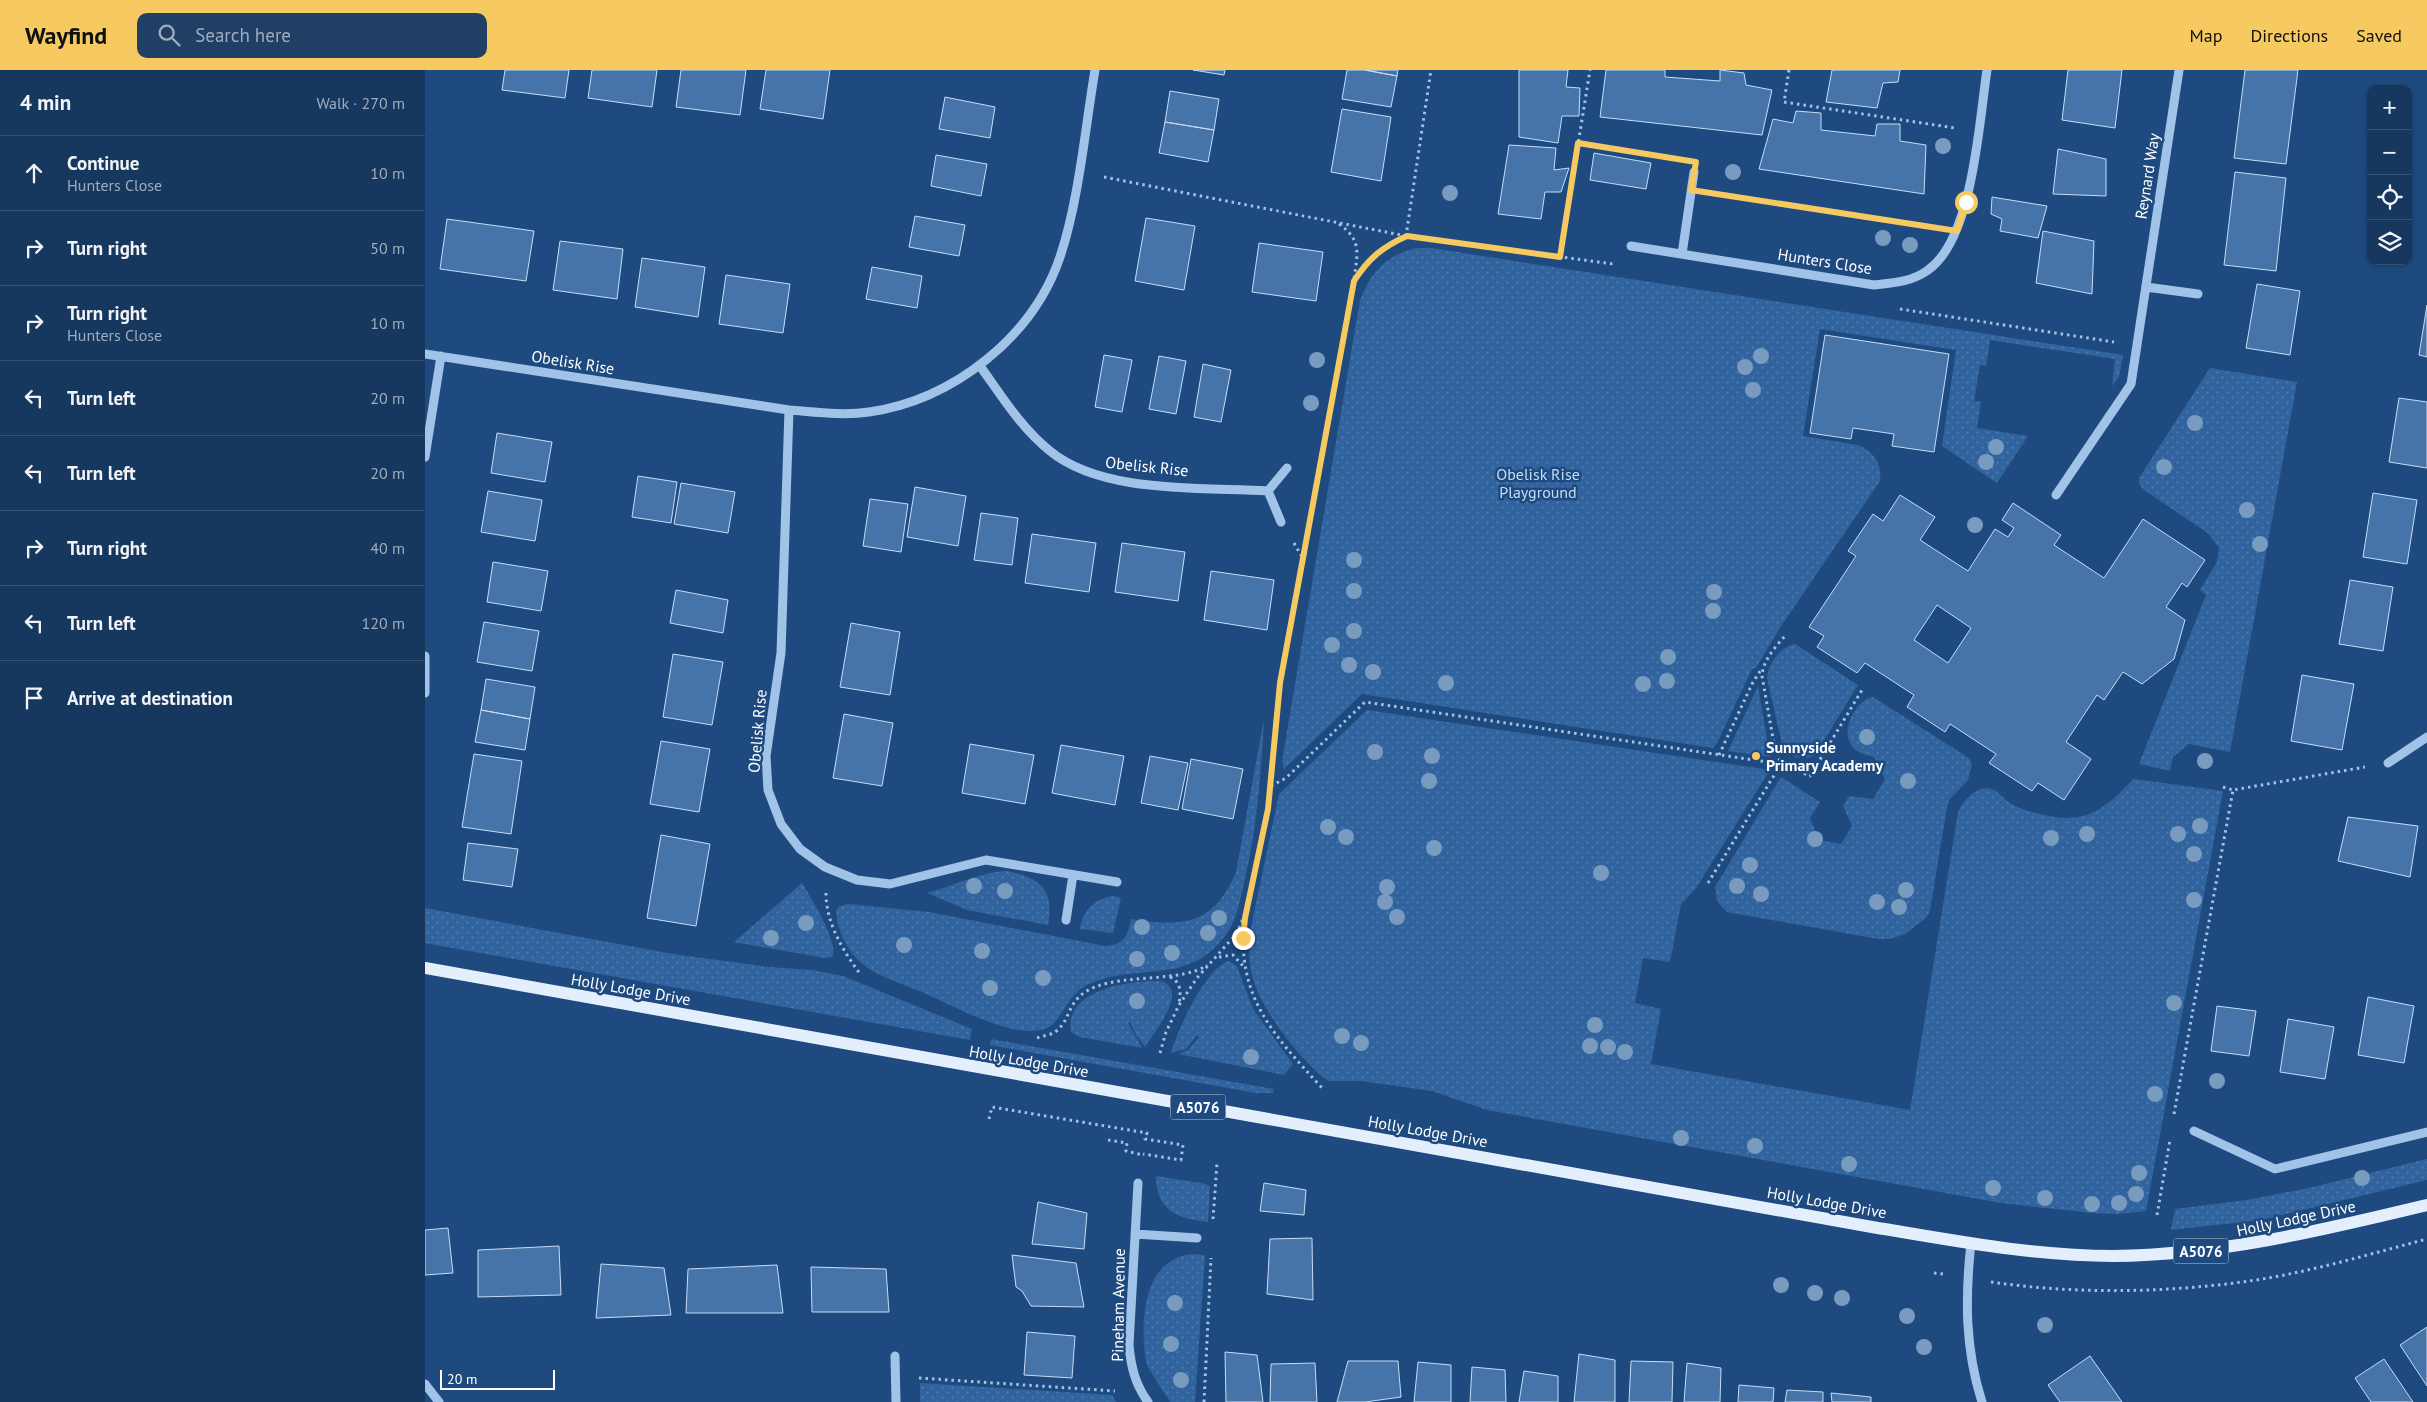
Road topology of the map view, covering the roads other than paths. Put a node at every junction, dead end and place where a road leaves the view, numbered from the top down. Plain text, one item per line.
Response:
1 (1095, 70) edge
2 (1987, 70) edge
3 (2179, 70) edge
4 (1694, 172) road end
5 (1631, 246) dead end
6 (1682, 254) junction
7 (2146, 287) junction
8 (2198, 294) dead end
9 (425, 354) edge
10 (441, 356) junction
11 (980, 366) junction
12 (789, 410) junction
13 (425, 457) edge
14 (1287, 468) dead end
15 (1268, 491) junction
16 (2056, 495) dead end
17 (1281, 522) dead end
18 (425, 656) edge
19 (425, 693) edge
20 (2427, 737) edge
21 (2388, 763) road end
22 (1073, 875) junction
23 (1117, 882) dead end
24 (1066, 920) dead end
25 (425, 968) edge
26 (2194, 1131) dead end
27 (2427, 1132) edge
28 (1138, 1183) road end
29 (2427, 1204) edge
30 (1135, 1234) junction
31 (1197, 1238) dead end
32 (1971, 1243) junction
33 (895, 1356) dead end
34 (425, 1384) edge
35 (439, 1402) edge
36 (896, 1402) edge
37 (1148, 1402) edge
38 (1982, 1402) edge

1 - 11 street, Obelisk Rise
2 - 6 street, Hunters Close
3 - 7 street, Reynard Way
4 - 6 street
5 - 6 street, Hunters Close
7 - 8 street
7 - 16 street, Reynard Way
9 - 10 street, Obelisk Rise
10 - 12 street, Obelisk Rise
10 - 13 street
11 - 12 street, Obelisk Rise
11 - 15 street, Obelisk Rise
12 - 22 street, Obelisk Rise
14 - 15 street
15 - 17 street
18 - 19 street
20 - 21 street
22 - 23 street, Obelisk Rise
22 - 24 street
25 - 32 main road, Holly Lodge Drive / A5076
26 - 27 street
28 - 30 street, Pineham Avenue
29 - 32 main road, Holly Lodge Drive / A5076
30 - 31 street, Pineham Avenue
30 - 37 street, Pineham Avenue
32 - 38 street
33 - 36 street
34 - 35 street

